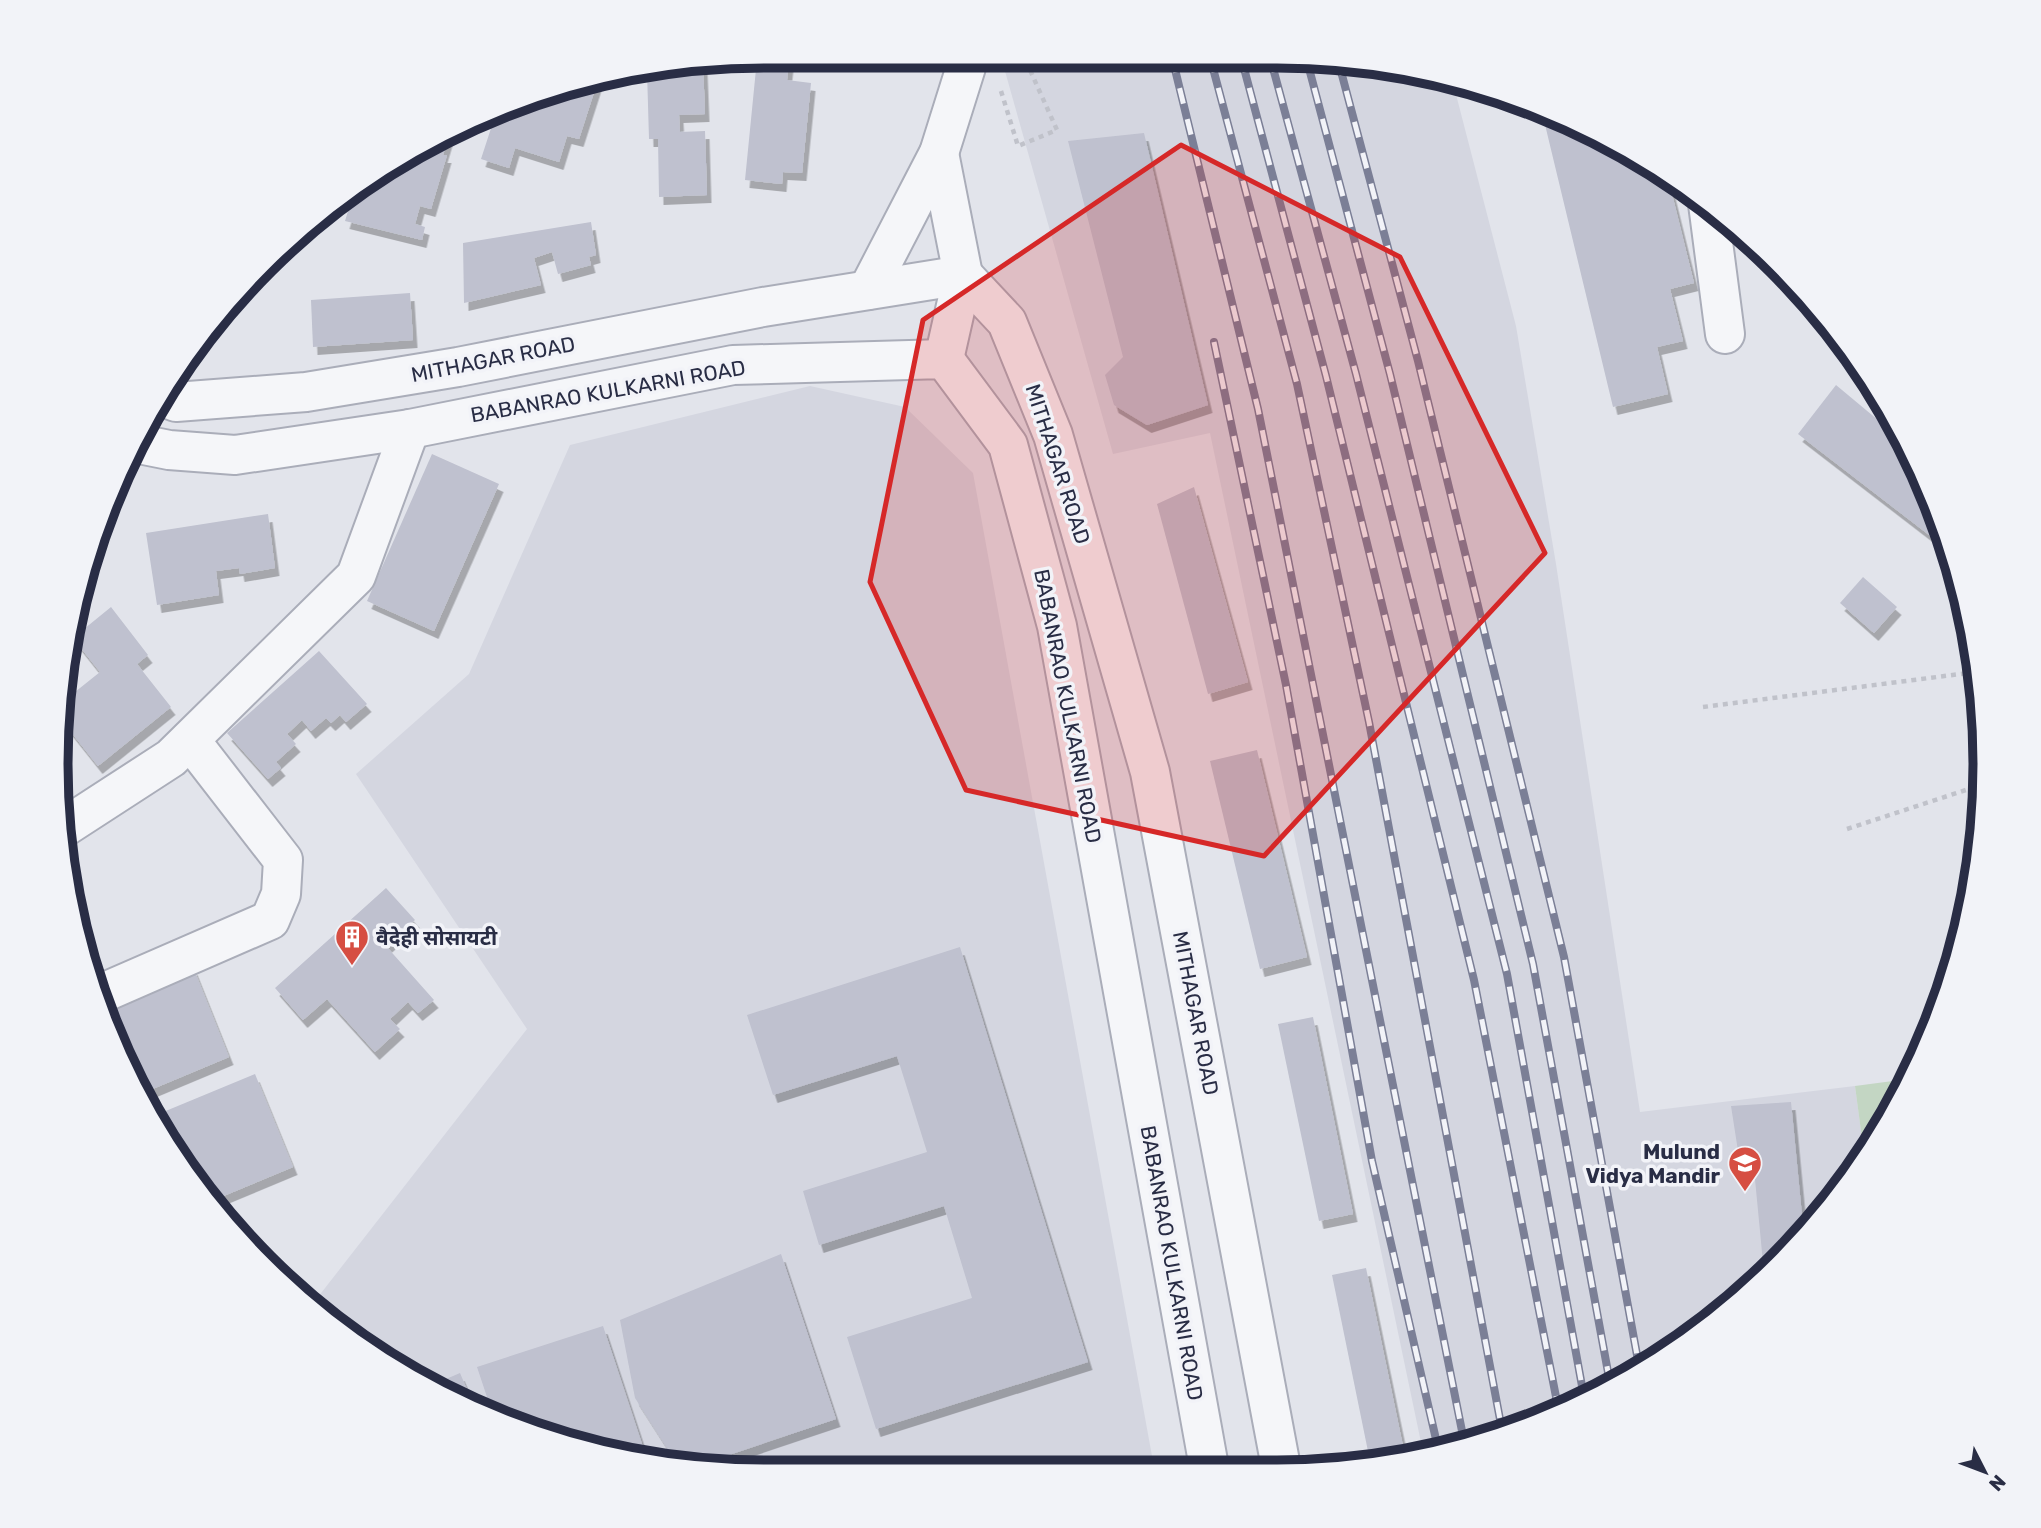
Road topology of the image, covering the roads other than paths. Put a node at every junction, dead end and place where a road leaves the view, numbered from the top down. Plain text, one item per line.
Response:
1 (966, 68) edge
2 (939, 153) junction
3 (1710, 219) edge
4 (963, 275) junction
5 (868, 290) junction
6 (1725, 334) dead end
7 (944, 359) junction
8 (171, 400) edge
9 (410, 429) junction
10 (146, 445) edge
11 (190, 740) junction
12 (71, 823) edge
13 (106, 991) edge
14 (1208, 1460) edge
15 (1280, 1460) edge

1 - 2 street
2 - 4 street
2 - 5 street
3 - 6 street
4 - 5 street, MITHAGAR ROAD
4 - 7 street
4 - 15 street, MITHAGAR ROAD
5 - 8 street, MITHAGAR ROAD
7 - 9 street, BABANRAO KULKARNI ROAD
7 - 14 street, BABANRAO KULKARNI ROAD
9 - 10 street, BABANRAO KULKARNI ROAD
9 - 11 street
11 - 12 street
11 - 13 street

